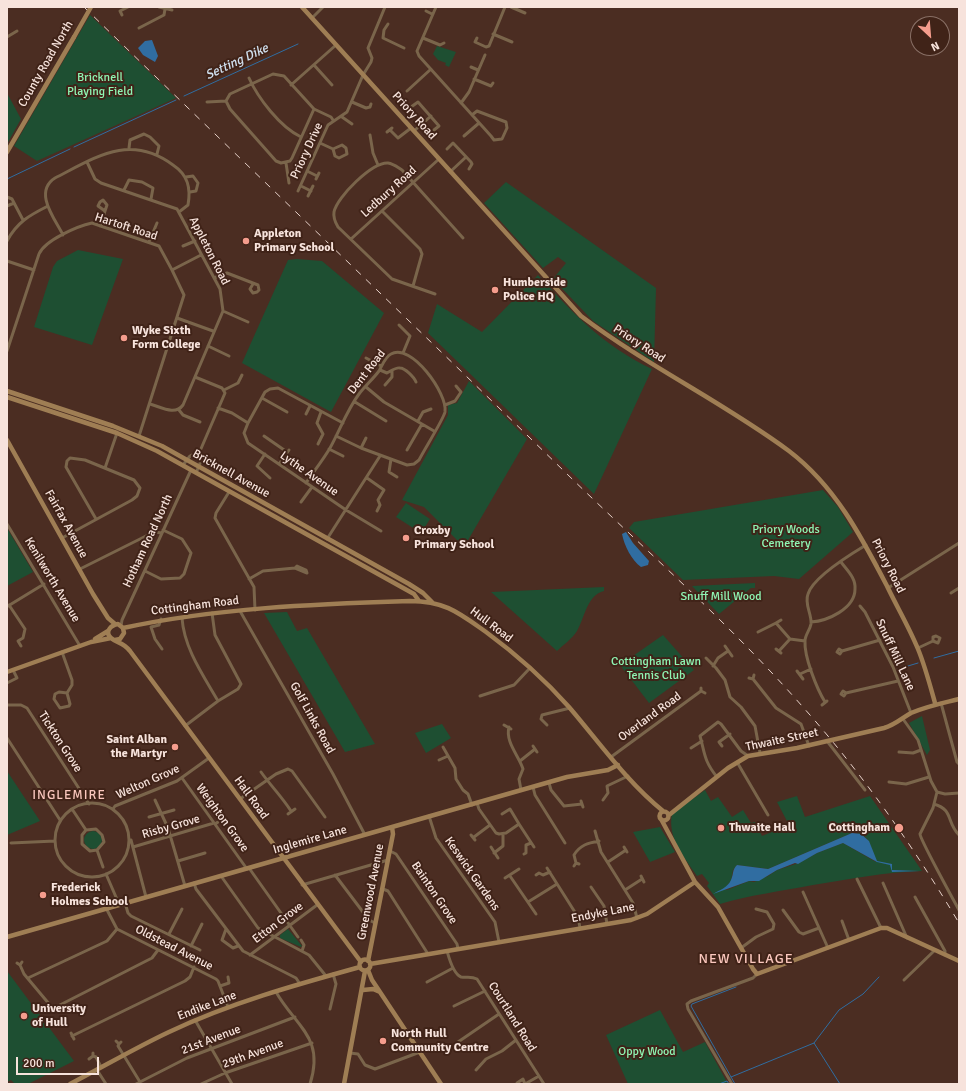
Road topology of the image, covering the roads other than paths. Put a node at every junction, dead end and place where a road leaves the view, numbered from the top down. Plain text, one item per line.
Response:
1 (91, 7) edge
2 (128, 7) edge
3 (159, 7) edge
4 (302, 7) edge
5 (323, 7) edge
6 (385, 7) edge
7 (436, 7) edge
8 (505, 7) edge
9 (511, 7) edge
10 (165, 9) junction
11 (172, 10) dead end
12 (426, 11) dead end
13 (524, 11) dead end
14 (432, 14) junction
15 (122, 15) dead end
16 (312, 18) junction
17 (388, 24) dead end
18 (377, 26) junction
19 (139, 28) dead end
20 (384, 30) junction
21 (17, 31) dead end
22 (493, 34) junction
23 (7, 37) edge
24 (422, 38) junction
25 (477, 38) dead end
26 (511, 41) dead end
27 (444, 43) dead end
28 (336, 45) junction
29 (404, 48) dead end
30 (485, 55) dead end
31 (314, 65) junction
32 (471, 67) dead end
33 (431, 69) junction
34 (478, 70) junction
35 (363, 75) junction
36 (249, 78) dead end
37 (474, 79) junction
38 (367, 80) junction
39 (251, 83) junction
40 (360, 83) junction
41 (493, 83) dead end
42 (292, 85) junction
43 (332, 85) dead end
44 (407, 91) dead end
45 (226, 101) junction
46 (207, 102) dead end
47 (352, 102) junction
48 (461, 103) junction
49 (371, 104) dead end
50 (411, 107) dead end
51 (314, 109) junction
52 (472, 115) junction
53 (431, 116) junction
54 (342, 117) junction
55 (333, 120) junction
56 (348, 123) junction
57 (479, 123) junction
58 (352, 124) dead end
59 (346, 127) dead end
60 (390, 130) dead end
61 (412, 130) junction
62 (434, 130) dead end
63 (370, 135) dead end
64 (300, 136) junction
65 (464, 136) dead end
66 (320, 143) junction
67 (129, 148) junction
68 (333, 149) junction
69 (447, 149) dead end
70 (7, 152) edge
71 (157, 154) junction
72 (466, 157) junction
73 (439, 159) junction
74 (87, 162) junction
75 (286, 162) junction
76 (378, 165) junction
77 (469, 169) dead end
78 (307, 171) junction
79 (450, 172) junction
80 (317, 176) dead end
81 (186, 177) junction
82 (288, 183) dead end
83 (413, 183) junction
84 (301, 186) junction
85 (313, 186) dead end
86 (124, 190) junction
87 (298, 191) dead end
88 (310, 191) junction
89 (190, 192) junction
90 (308, 196) dead end
91 (7, 197) edge
92 (151, 199) junction
93 (14, 204) junction
94 (7, 206) edge
95 (48, 206) junction
96 (105, 211) dead end
97 (382, 211) junction
98 (179, 212) junction
99 (23, 220) junction
100 (157, 223) dead end
101 (100, 226) junction
102 (7, 231) edge
103 (11, 233) junction
104 (63, 236) junction
105 (463, 238) dead end
106 (351, 239) junction
107 (7, 241) edge
108 (194, 241) junction
109 (149, 242) junction
110 (183, 246) dead end
111 (201, 255) junction
112 (7, 261) edge
113 (34, 270) junction
114 (172, 270) junction
115 (214, 278) junction
116 (253, 284) dead end
117 (413, 286) junction
118 (435, 294) dead end
119 (223, 311) junction
120 (177, 318) junction
121 (248, 322) dead end
122 (399, 325) dead end
123 (213, 331) junction
124 (208, 346) junction
125 (7, 351) edge
126 (403, 353) junction
127 (229, 356) dead end
128 (366, 358) dead end
129 (380, 368) junction
130 (392, 371) junction
131 (242, 375) dead end
132 (195, 376) junction
133 (416, 382) dead end
134 (385, 385) dead end
135 (456, 386) dead end
136 (366, 387) junction
137 (7, 391) edge
138 (224, 392) junction
139 (7, 398) edge
140 (262, 398) junction
141 (354, 402) junction
142 (150, 404) junction
143 (445, 405) junction
144 (310, 406) junction
145 (218, 408) junction
146 (431, 409) dead end
147 (179, 410) junction
148 (286, 412) dead end
149 (321, 412) junction
150 (306, 414) dead end
151 (91, 419) junction
152 (386, 421) dead end
153 (418, 421) junction
154 (200, 422) dead end
155 (248, 423) junction
156 (343, 423) junction
157 (422, 424) junction
158 (89, 425) junction
159 (434, 431) junction
160 (117, 434) junction
161 (139, 436) junction
162 (264, 436) dead end
163 (336, 436) junction
164 (366, 438) dead end
165 (7, 440) edge
166 (318, 444) dead end
167 (361, 448) junction
168 (329, 449) junction
169 (407, 450) dead end
170 (200, 451) junction
171 (265, 454) junction
172 (343, 456) dead end
173 (380, 456) junction
174 (392, 459) junction
175 (186, 460) junction
176 (280, 464) junction
177 (183, 466) junction
178 (105, 468) junction
179 (200, 468) junction
180 (191, 470) junction
181 (196, 473) junction
182 (397, 477) dead end
183 (270, 478) dead end
184 (367, 478) junction
185 (306, 483) junction
186 (312, 487) junction
187 (229, 492) junction
188 (301, 502) dead end
189 (346, 510) junction
190 (377, 511) dead end
191 (96, 519) junction
192 (7, 524) edge
193 (380, 529) dead end
194 (163, 532) junction
195 (62, 538) junction
196 (327, 539) junction
197 (959, 543) edge
198 (866, 545) junction
199 (841, 562) junction
200 (295, 568) dead end
201 (80, 569) junction
202 (145, 570) junction
203 (249, 579) junction
204 (44, 584) junction
205 (888, 588) junction
206 (959, 588) edge
207 (951, 593) dead end
208 (419, 601) junction
209 (432, 602) junction
210 (8, 606) edge
211 (860, 606) dead end
212 (255, 610) junction
213 (240, 611) junction
214 (212, 613) junction
215 (108, 618) junction
216 (182, 618) junction
217 (161, 619) junction
218 (781, 620) dead end
219 (811, 622) junction
220 (776, 623) junction
221 (121, 629) junction
222 (109, 630) junction
223 (758, 632) dead end
224 (113, 639) junction
225 (790, 639) junction
226 (880, 640) junction
227 (805, 641) junction
228 (933, 641) dead end
229 (90, 642) junction
230 (124, 645) junction
231 (21, 646) dead end
232 (80, 646) junction
233 (725, 646) dead end
234 (918, 648) junction
235 (163, 649) dead end
236 (728, 651) junction
237 (778, 651) dead end
238 (842, 651) dead end
239 (62, 652) junction
240 (732, 656) dead end
241 (704, 658) dead end
242 (713, 666) junction
243 (530, 668) junction
244 (811, 669) junction
245 (13, 670) junction
246 (7, 672) edge
247 (752, 678) dead end
248 (803, 679) dead end
249 (898, 681) junction
250 (7, 683) edge
251 (67, 693) junction
252 (704, 693) dead end
253 (846, 693) dead end
254 (479, 696) dead end
255 (959, 699) edge
256 (218, 701) junction
257 (825, 703) dead end
258 (938, 703) junction
259 (7, 705) edge
260 (570, 708) junction
261 (911, 713) junction
262 (902, 719) junction
263 (504, 725) dead end
264 (546, 725) dead end
265 (185, 726) junction
266 (730, 734) junction
267 (7, 738) edge
268 (702, 741) junction
269 (827, 741) junction
270 (722, 746) dead end
271 (809, 746) junction
272 (909, 746) dead end
273 (443, 747) dead end
274 (691, 747) dead end
275 (535, 749) dead end
276 (921, 750) junction
277 (899, 752) dead end
278 (909, 752) junction
279 (760, 753) junction
280 (448, 756) junction
281 (748, 756) junction
282 (611, 757) junction
283 (209, 758) junction
284 (439, 760) dead end
285 (520, 761) junction
286 (737, 762) junction
287 (959, 764) edge
288 (618, 765) junction
289 (261, 772) dead end
290 (628, 776) junction
291 (717, 777) junction
292 (929, 777) junction
293 (182, 778) junction
294 (266, 780) junction
295 (549, 782) junction
296 (889, 782) dead end
297 (533, 787) junction
298 (521, 790) junction
299 (865, 790) dead end
300 (937, 792) junction
301 (959, 793) edge
302 (240, 799) junction
303 (155, 800) dead end
304 (602, 801) dead end
305 (89, 804) junction
306 (315, 804) junction
307 (474, 804) junction
308 (582, 804) dead end
309 (934, 804) junction
310 (310, 807) dead end
311 (72, 808) junction
312 (113, 809) junction
313 (295, 809) dead end
314 (174, 810) dead end
315 (162, 814) junction
316 (502, 814) dead end
317 (768, 815) dead end
318 (429, 816) junction
319 (664, 816) junction
320 (149, 817) dead end
321 (325, 817) dead end
322 (224, 818) dead end
323 (60, 820) junction
324 (215, 824) junction
325 (520, 824) junction
326 (490, 825) junction
327 (392, 827) junction
328 (86, 830) junction
329 (595, 831) dead end
330 (503, 834) junction
331 (365, 835) junction
332 (959, 835) edge
333 (130, 836) junction
334 (171, 837) junction
335 (473, 837) dead end
336 (55, 841) junction
337 (599, 841) junction
338 (531, 842) junction
339 (11, 843) dead end
340 (565, 844) dead end
341 (491, 847) dead end
342 (534, 847) dead end
343 (133, 848) junction
344 (97, 850) junction
345 (626, 850) dead end
346 (390, 851) junction
347 (205, 853) dead end
348 (494, 853) junction
349 (524, 854) dead end
350 (282, 858) junction
351 (498, 858) dead end
352 (388, 860) junction
353 (178, 861) junction
354 (608, 862) junction
355 (577, 864) dead end
356 (103, 867) dead end
357 (248, 868) junction
358 (547, 868) dead end
359 (519, 869) dead end
360 (550, 872) junction
361 (106, 874) junction
362 (334, 875) junction
363 (536, 875) dead end
364 (221, 876) junction
365 (510, 876) junction
366 (505, 878) dead end
367 (642, 879) dead end
368 (857, 879) dead end
369 (695, 882) junction
370 (194, 883) junction
371 (557, 884) junction
372 (302, 885) junction
373 (883, 885) dead end
374 (185, 886) junction
375 (591, 888) dead end
376 (383, 889) junction
377 (625, 890) junction
378 (803, 892) dead end
379 (146, 896) junction
380 (915, 897) dead end
381 (528, 902) junction
382 (125, 903) junction
383 (119, 904) junction
384 (317, 905) junction
385 (106, 908) junction
386 (182, 909) dead end
387 (756, 909) dead end
388 (784, 910) dead end
389 (959, 910) edge
390 (536, 914) dead end
391 (637, 918) junction
392 (842, 921) dead end
393 (375, 923) junction
394 (608, 924) junction
395 (202, 925) dead end
396 (289, 925) junction
397 (580, 928) junction
398 (819, 928) junction
399 (881, 928) junction
400 (117, 929) junction
401 (226, 929) junction
402 (169, 934) junction
403 (7, 937) edge
404 (274, 937) junction
405 (907, 938) junction
406 (849, 940) junction
407 (499, 942) junction
408 (191, 946) junction
409 (238, 946) junction
410 (458, 948) junction
411 (741, 948) junction
412 (828, 948) junction
413 (158, 950) junction
414 (200, 950) dead end
415 (935, 950) junction
416 (302, 951) junction
417 (447, 951) junction
418 (428, 954) junction
419 (250, 955) junction
420 (945, 955) junction
421 (959, 961) edge
422 (369, 962) junction
423 (20, 964) dead end
424 (360, 964) junction
425 (194, 967) junction
426 (453, 968) junction
427 (366, 970) junction
428 (333, 974) junction
429 (757, 974) junction
430 (326, 976) junction
431 (228, 977) dead end
432 (28, 978) junction
433 (904, 980) dead end
434 (427, 982) dead end
435 (300, 984) junction
436 (220, 986) junction
437 (363, 990) junction
438 (485, 991) junction
439 (276, 992) junction
440 (380, 992) junction
441 (454, 1006) dead end
442 (228, 1008) junction
443 (330, 1009) dead end
444 (499, 1014) junction
445 (295, 1017) junction
446 (195, 1020) junction
447 (72, 1036) dead end
448 (516, 1040) junction
449 (119, 1042) dead end
450 (458, 1042) dead end
451 (312, 1043) junction
452 (211, 1049) junction
453 (420, 1052) junction
454 (350, 1053) junction
455 (123, 1055) junction
456 (89, 1059) dead end
457 (99, 1068) junction
458 (476, 1070) dead end
459 (225, 1073) junction
460 (539, 1076) junction
461 (139, 1083) edge
462 (70, 1084) edge
463 (106, 1084) edge
464 (201, 1084) edge
465 (232, 1084) edge
466 (310, 1084) edge
467 (344, 1084) edge
468 (441, 1084) edge
469 (518, 1084) edge
470 (525, 1084) edge
471 (544, 1084) edge
472 (732, 1084) edge

1 - 70 street, County Road North, bridge
2 - 15 street
3 - 10 street
4 - 16 street, Priory Road
5 - 16 street
6 - 18 street, Priory Drive
7 - 14 street
8 - 22 street
9 - 13 street
10 - 11 street
10 - 19 street
12 - 14 street
14 - 24 street
16 - 28 street, Priory Road
17 - 20 street
18 - 20 street
18 - 35 street, Priory Drive
20 - 29 street
21 - 23 street
22 - 25 street
22 - 26 street
24 - 27 street
24 - 33 street
28 - 31 street
28 - 35 street, Priory Road
30 - 34 street
31 - 42 street
31 - 43 street
32 - 34 street
33 - 44 street
33 - 48 street
34 - 37 street
35 - 38 street, Priory Road
35 - 40 street, Priory Drive
36 - 39 street
37 - 41 street
37 - 48 street
38 - 40 street
38 - 61 street, Priory Road
39 - 42 street
39 - 45 street
39 - 64 street
40 - 47 street, Priory Drive
42 - 51 street
45 - 46 street
45 - 75 street
47 - 49 street
47 - 54 street, Priory Drive
48 - 52 street
50 - 53 street
51 - 55 street
51 - 64 street
52 - 57 street
52 - 57 street
53 - 61 street
53 - 62 street
54 - 55 street, Priory Drive
54 - 56 street
55 - 66 street, Priory Drive
56 - 58 street
56 - 59 street
57 - 65 street
60 - 61 street
61 - 73 street, Priory Road
63 - 76 street
64 - 75 street
66 - 68 street
66 - 78 street, Priory Drive
67 - 71 street
67 - 71 street
67 - 74 street
68 - 68 street
69 - 72 street
71 - 81 street
72 - 77 street
72 - 79 street
73 - 79 street, Priory Road
73 - 83 street, Ledbury Road
74 - 86 street, Appleton Road
74 - 95 street
75 - 82 street
76 - 83 street
76 - 106 street
78 - 80 street
78 - 84 street, Priory Drive
79 - 198 street, Priory Road
81 - 89 street
81 - 89 street
83 - 97 street, Ledbury Road
83 - 105 street
84 - 87 street, Priory Drive
84 - 88 street
85 - 88 street
86 - 92 street, Appleton Road
86 - 92 street
88 - 90 street
89 - 98 street
91 - 93 street
92 - 98 street, Appleton Road
93 - 94 street
93 - 99 street
95 - 99 street
95 - 104 street
96 - 101 street
97 - 106 street, Ledbury Road
97 - 117 street
98 - 108 street, Appleton Road
99 - 103 street
100 - 109 street
101 - 104 street, Hartoft Road
101 - 109 street, Hartoft Road
102 - 103 street
103 - 107 street
104 - 113 street, Hartoft Road
106 - 117 street
108 - 110 street
108 - 111 street, Appleton Road
109 - 114 street, Hartoft Road
111 - 114 street
111 - 115 street, Appleton Road
112 - 113 street
113 - 125 street
114 - 120 street, Hartoft Road
115 - 116 street
115 - 119 street, Appleton Road
117 - 118 street
119 - 121 street
119 - 123 street
120 - 123 street
120 - 142 street
122 - 126 street
123 - 124 street
124 - 127 street
124 - 132 street
126 - 129 street, Dent Road
126 - 143 street, Dent Road
128 - 129 street
129 - 130 street
129 - 136 street, Dent Road
130 - 133 street
130 - 134 street
131 - 138 street
132 - 138 street
132 - 147 street
135 - 143 street
136 - 141 street, Dent Road
136 - 153 street
137 - 151 street, Bricknell Avenue
138 - 145 street
139 - 158 street, Bricknell Avenue
140 - 144 street
140 - 148 street
140 - 155 street
141 - 152 street
141 - 156 street, Dent Road
142 - 147 street
142 - 161 street
143 - 159 street
144 - 149 street
144 - 150 street
145 - 155 street
145 - 170 street
146 - 153 street
147 - 154 street
149 - 156 street
149 - 166 street
151 - 158 street
151 - 161 street, Bricknell Avenue
153 - 157 street
155 - 171 street, Lythe Avenue
156 - 163 street, Dent Road
157 - 159 street
157 - 169 street
158 - 160 street, Bricknell Avenue
159 - 174 street
160 - 177 street, Bricknell Avenue
160 - 178 street
161 - 175 street, Bricknell Avenue
162 - 176 street
163 - 167 street
163 - 168 street, Dent Road
164 - 167 street
165 - 195 street, Fairfax Avenue
167 - 173 street
168 - 172 street
168 - 185 street, Dent Road
170 - 175 street
170 - 179 street
171 - 176 street, Lythe Avenue
171 - 183 street
173 - 174 street
173 - 184 street
174 - 182 street
175 - 177 street
175 - 179 street, Bricknell Avenue
176 - 185 street, Lythe Avenue
177 - 180 street, Bricknell Avenue
178 - 191 street
178 - 191 street
179 - 181 street
179 - 196 street, Bricknell Avenue
180 - 181 street, Bricknell Avenue
180 - 194 street, Hotham Road North
181 - 187 street, Bricknell Avenue
184 - 189 street
184 - 190 street
185 - 186 street, Lythe Avenue
186 - 188 street
186 - 189 street, Lythe Avenue
187 - 203 street
187 - 208 street, Bricknell Avenue
189 - 193 street, Lythe Avenue
189 - 196 street
191 - 195 street
192 - 204 street, Kenilworth Avenue
194 - 201 street
194 - 202 street, Hotham Road North
194 - 202 street
195 - 201 street, Fairfax Avenue
196 - 209 street, Bricknell Avenue
197 - 205 street
198 - 199 street
198 - 205 street, Priory Road
199 - 219 street
199 - 219 street
200 - 203 street
201 - 215 street, Fairfax Avenue
202 - 221 street, Hotham Road North
203 - 212 street
204 - 210 street
204 - 232 street, Kenilworth Avenue
205 - 234 street, Priory Road
206 - 207 street
208 - 209 street, Hull Road
208 - 212 street, Hull Road
209 - 243 street, Hull Road
210 - 231 street
211 - 226 street, Snuff Mill Lane
212 - 213 street, Cottingham Road
213 - 214 street, Cottingham Road
213 - 331 street, Golf Links Road
214 - 216 street, Cottingham Road
214 - 256 street
215 - 221 street, Fairfax Avenue
215 - 222 street, Fairfax Avenue
216 - 217 street, Cottingham Road
216 - 256 street
217 - 221 street, Cottingham Road
217 - 235 street
218 - 220 street
219 - 227 street
220 - 223 street
220 - 225 street
221 - 222 street
221 - 224 street
221 - 230 street
222 - 224 street, Fairfax Avenue
222 - 229 street
224 - 229 street
224 - 230 street, Hall Road
225 - 227 street
225 - 237 street
226 - 238 street
226 - 249 street, Snuff Mill Lane
227 - 244 street
228 - 234 street
229 - 232 street
230 - 265 street, Hall Road
232 - 239 street
233 - 236 street
234 - 258 street, Priory Road
236 - 240 street
236 - 242 street
239 - 245 street
239 - 251 street
241 - 242 street
242 - 279 street
243 - 254 street
243 - 260 street, Hull Road
244 - 248 street
244 - 257 street
245 - 246 street
245 - 250 street
247 - 271 street
249 - 253 street
249 - 261 street, Snuff Mill Lane
251 - 251 street
252 - 282 street, Overland Road
255 - 258 street, Thwaite Street
256 - 265 street
258 - 261 street, Thwaite Street
258 - 287 street
259 - 305 street, Tickton Grove
260 - 264 street
260 - 282 street, Hull Road
261 - 262 street, Thwaite Street
262 - 269 street, Thwaite Street
262 - 276 street
263 - 285 street
265 - 283 street, Hall Road
266 - 268 street
266 - 270 street
266 - 281 street
267 - 323 street
268 - 274 street
268 - 291 street
269 - 271 street, Thwaite Street
269 - 299 street
271 - 279 street, Thwaite Street
272 - 278 street
273 - 280 street
275 - 285 street
276 - 278 street
276 - 292 street
277 - 278 street
279 - 281 street, Thwaite Street
280 - 284 street
280 - 307 street
281 - 286 street, Thwaite Street
282 - 288 street, Hull Road
283 - 293 street, Welton Grove
283 - 302 street, Hall Road
285 - 298 street
286 - 291 street, Thwaite Street
286 - 317 street
288 - 290 street, Hull Road
288 - 295 street, Inglemire Lane
289 - 294 street
290 - 304 street
290 - 319 street, Hull Road
291 - 319 street, Thwaite Street
292 - 296 street
292 - 300 street
293 - 312 street, Welton Grove
293 - 324 street, Weighton Grove
294 - 302 street
294 - 306 street
294 - 313 street
295 - 297 street, Inglemire Lane
295 - 308 street
297 - 298 street, Inglemire Lane
297 - 340 street
298 - 307 street, Inglemire Lane
300 - 301 street
300 - 309 street
302 - 350 street, Hall Road
303 - 315 street
305 - 311 street
305 - 312 street
306 - 310 street
306 - 321 street
307 - 318 street, Inglemire Lane
307 - 326 street
309 - 332 street
309 - 389 street
311 - 323 street
311 - 328 street
312 - 333 street
314 - 315 street
315 - 320 street
315 - 334 street
316 - 325 street
318 - 327 street, Inglemire Lane
318 - 407 street, Keswick Gardens
319 - 369 street
322 - 324 street, Risby Grove
323 - 336 street
324 - 334 street, Risby Grove
324 - 357 street, Weighton Grove
325 - 330 street
325 - 338 street
326 - 330 street
326 - 335 street
327 - 331 street, Inglemire Lane
327 - 346 street, Greenwood Avenue
328 - 344 street
328 - 344 street
329 - 337 street
330 - 348 street
331 - 350 street, Inglemire Lane
333 - 343 street
333 - 361 street
334 - 343 street, Risby Grove
334 - 353 street
336 - 339 street
336 - 361 street
337 - 354 street
337 - 355 street
338 - 342 street
338 - 349 street
341 - 348 street
343 - 379 street
344 - 356 street
345 - 354 street
346 - 352 street, Greenwood Avenue
346 - 410 street, Bainton Grove
347 - 353 street
348 - 351 street
350 - 357 street, Inglemire Lane
350 - 372 street, Hall Road
352 - 362 street
352 - 376 street, Greenwood Avenue
353 - 374 street
354 - 377 street
357 - 364 street, Inglemire Lane
357 - 396 street, Weighton Grove
358 - 360 street
359 - 365 street
360 - 363 street
360 - 371 street
361 - 383 street
362 - 372 street
362 - 393 street
364 - 370 street, Inglemire Lane
364 - 404 street
365 - 366 street
365 - 381 street
367 - 377 street
368 - 399 street
369 - 391 street, Endyke Lane
369 - 411 street
370 - 374 street, Inglemire Lane
370 - 401 street
371 - 381 street
371 - 397 street
372 - 384 street, Hall Road
373 - 405 street
374 - 379 street, Inglemire Lane
375 - 394 street
376 - 393 street, Greenwood Avenue
376 - 418 street
377 - 391 street
378 - 398 street
379 - 382 street, Inglemire Lane
380 - 420 street
381 - 390 street
382 - 383 street, Inglemire Lane
382 - 402 street
383 - 385 street, Inglemire Lane
384 - 396 street, Etton Grove
384 - 424 street, Hall Road
385 - 400 street, Oldstead Avenue
385 - 403 street, Inglemire Lane
386 - 402 street
387 - 411 street
388 - 398 street
391 - 394 street, Endyke Lane
392 - 406 street
393 - 422 street, Greenwood Avenue
394 - 397 street, Endyke Lane
395 - 408 street
396 - 404 street, Etton Grove
396 - 416 street, Weighton Grove
397 - 407 street, Endyke Lane
398 - 412 street
399 - 405 street
399 - 406 street
400 - 413 street, Oldstead Avenue
400 - 432 street
401 - 409 street
401 - 409 street
402 - 408 street
404 - 416 street
404 - 419 street, Etton Grove
405 - 415 street
406 - 412 street
407 - 410 street
408 - 414 street
409 - 419 street
410 - 417 street
411 - 429 street
412 - 429 street
413 - 425 street, Oldstead Avenue
413 - 432 street
415 - 420 street
415 - 433 street
416 - 430 street
417 - 418 street
417 - 426 street
418 - 422 street
419 - 435 street
420 - 421 street
422 - 424 street, Endike Lane
422 - 427 street, Greenwood Avenue
423 - 432 street
424 - 427 street, Hall Road
424 - 428 street, Endike Lane
425 - 436 street, Oldstead Avenue
425 - 447 street
426 - 434 street
426 - 438 street, Courtland Road
427 - 437 street
427 - 440 street
428 - 430 street, Endike Lane
428 - 443 street
429 - 472 street
430 - 435 street, Endike Lane
431 - 436 street
435 - 439 street, Endike Lane
436 - 442 street, Oldstead Avenue
437 - 440 street
437 - 454 street
438 - 441 street
438 - 444 street, Courtland Road
439 - 442 street, Endike Lane
439 - 445 street
440 - 453 street
442 - 446 street, Endike Lane
444 - 448 street, Courtland Road
444 - 450 street
445 - 451 street
445 - 452 street, 21st Avenue
446 - 452 street
446 - 455 street, Endike Lane
448 - 458 street
448 - 460 street, Courtland Road
449 - 455 street
451 - 459 street, 29th Avenue
451 - 466 street
452 - 459 street
452 - 461 street, 21st Avenue
453 - 454 street
453 - 468 street
454 - 467 street
455 - 457 street, Endike Lane
455 - 461 street
456 - 457 street
457 - 462 street, Endike Lane
457 - 463 street
459 - 464 street, 29th Avenue
459 - 465 street
460 - 470 street
460 - 471 street, Courtland Road
469 - 470 street

